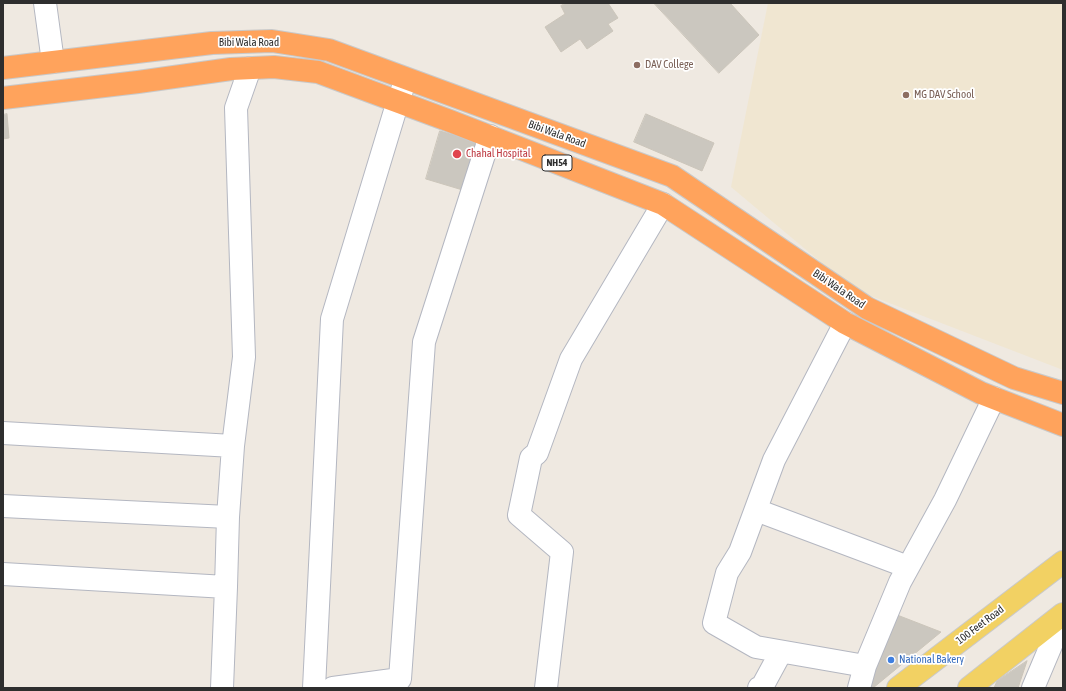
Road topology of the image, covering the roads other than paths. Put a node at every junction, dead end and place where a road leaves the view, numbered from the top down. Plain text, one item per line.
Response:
1 (45, 3) edge
2 (53, 62) junction
3 (3, 68) edge
4 (250, 68) junction
5 (406, 79) junction
6 (3, 98) edge
7 (398, 101) junction
8 (490, 136) junction
9 (662, 204) junction
10 (845, 323) junction
11 (1063, 392) edge
12 (994, 398) junction
13 (1063, 425) edge
14 (3, 433) edge
15 (233, 446) junction
16 (3, 506) edge
17 (756, 510) junction
18 (228, 517) junction
19 (1063, 562) edge
20 (908, 567) junction
21 (3, 574) edge
22 (226, 587) junction
23 (1063, 616) edge
24 (781, 652) junction
25 (865, 666) junction
26 (549, 687) edge
27 (222, 688) edge
28 (314, 688) edge
29 (333, 688) edge
30 (760, 688) edge
31 (859, 688) edge
32 (898, 688) edge
33 (969, 688) edge
34 (1033, 688) edge

1 - 2 street
2 - 3 highway, Bibi Wala Road / NH54
2 - 5 highway, Bibi Wala Road / NH54
4 - 6 highway, NH54
4 - 7 highway, NH54
4 - 15 street
5 - 7 street
5 - 11 highway, Bibi Wala Road / NH54
7 - 8 highway, NH54
7 - 28 street
8 - 9 highway, NH54
8 - 29 street
9 - 10 highway, NH54
9 - 26 street
10 - 12 highway, NH54
10 - 17 street
12 - 13 highway, NH54
12 - 20 street
14 - 15 street
15 - 18 street
16 - 18 street
17 - 20 street
17 - 24 street
18 - 22 street
19 - 32 main road, 100 Feet Road
20 - 25 street
21 - 22 street
22 - 27 street
23 - 33 main road
23 - 34 street
24 - 25 street
24 - 30 street
25 - 31 street

